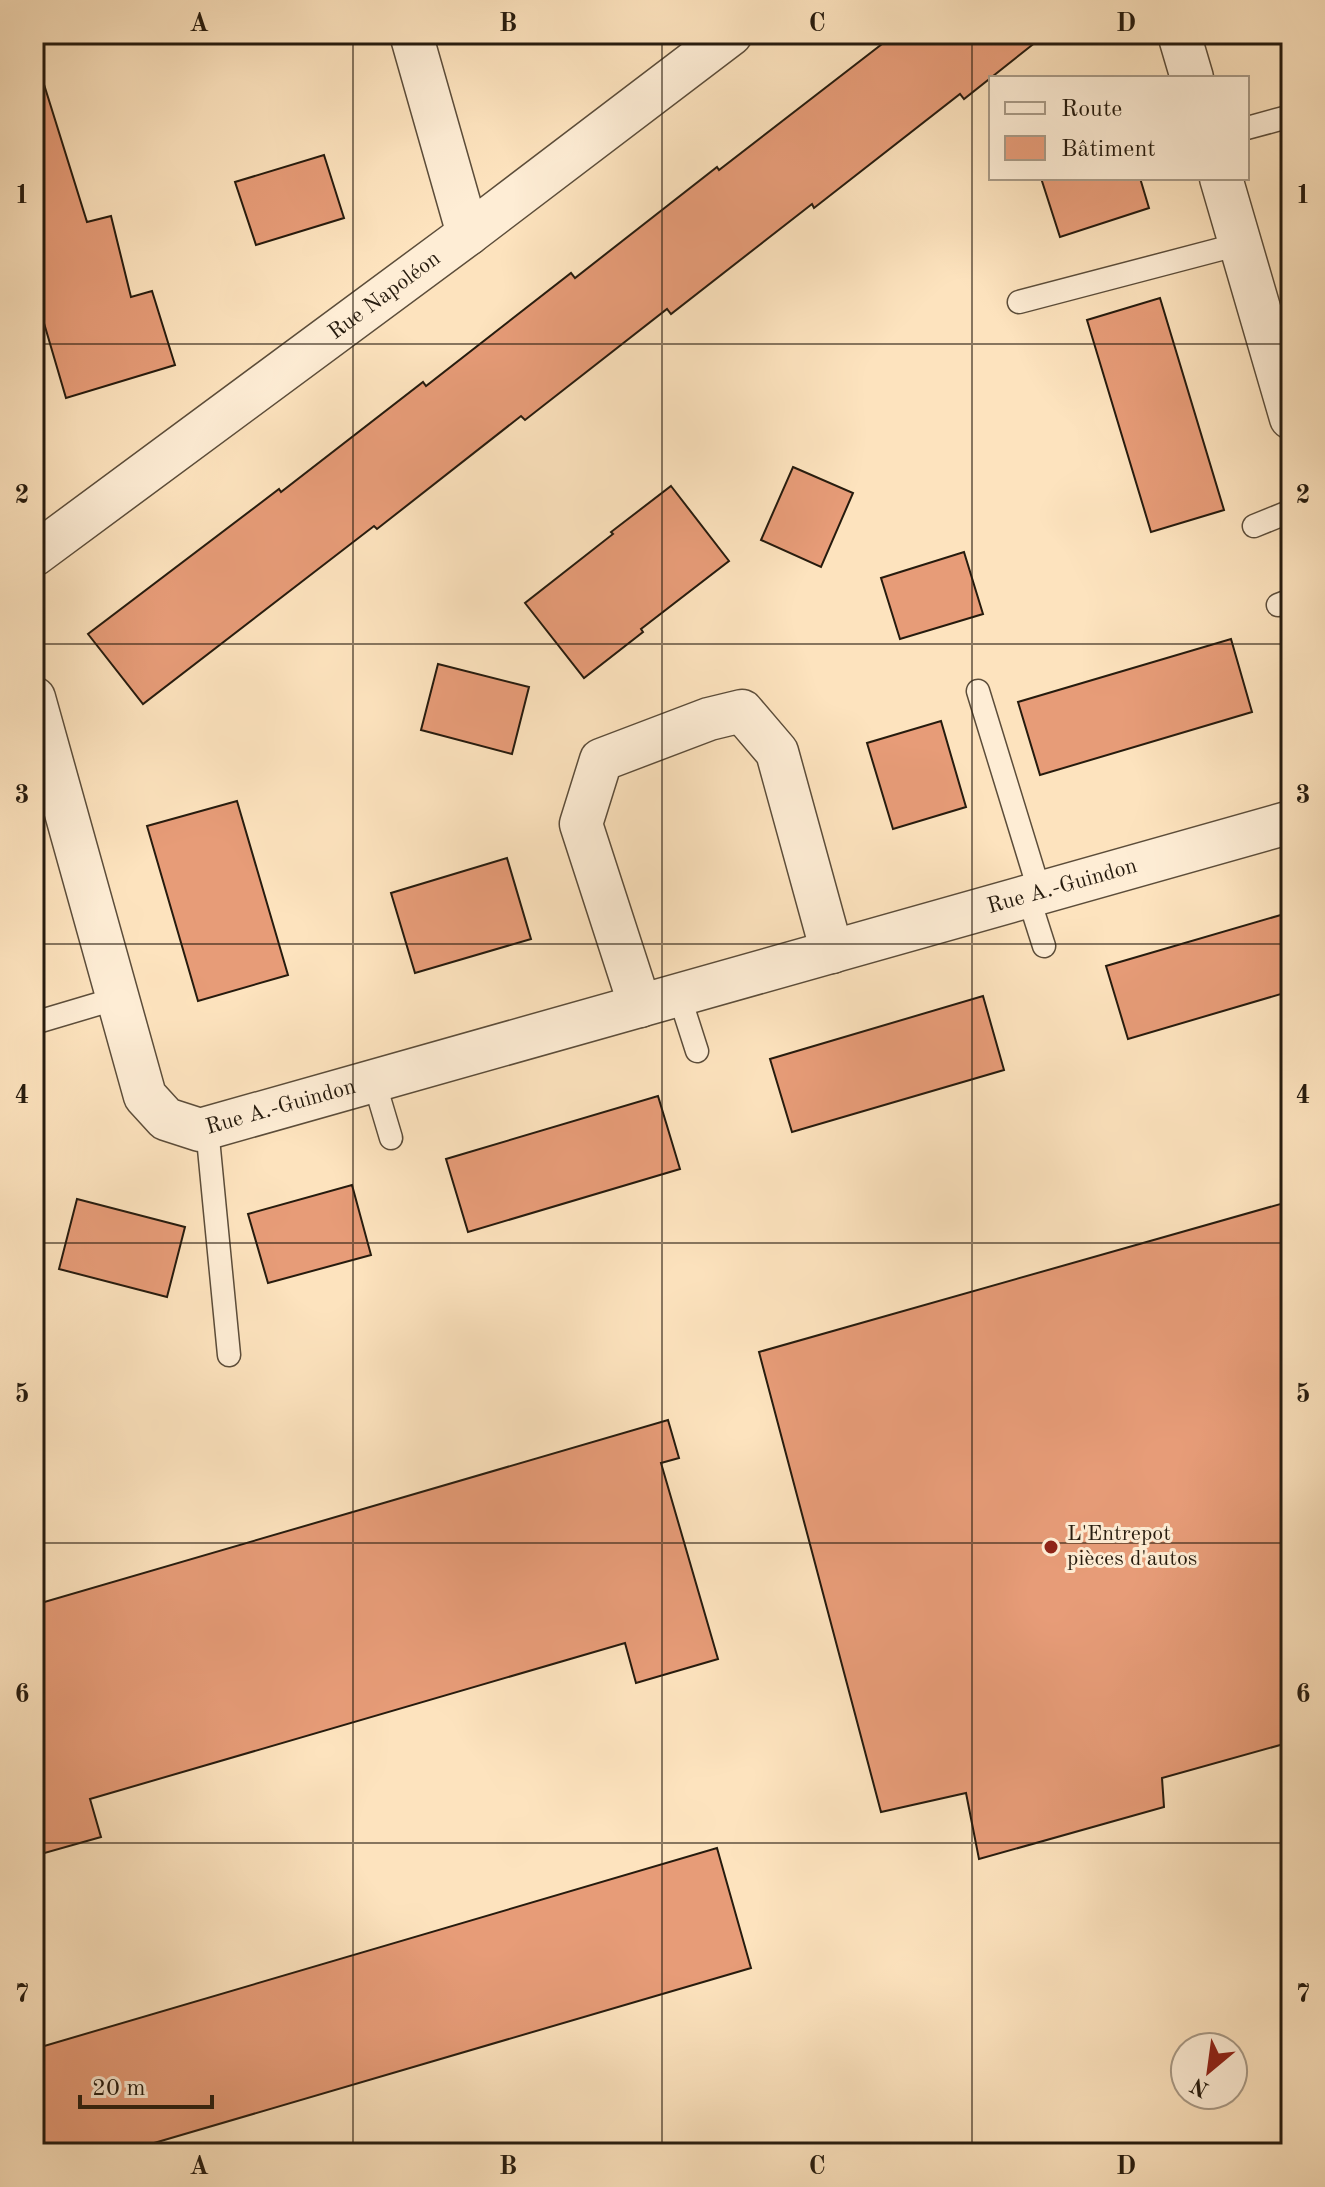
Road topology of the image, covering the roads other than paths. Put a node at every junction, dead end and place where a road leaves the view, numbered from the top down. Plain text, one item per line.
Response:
1 (411, 34) edge
2 (731, 34) edge
3 (1179, 34) edge
4 (1191, 76) edge
5 (1291, 116) edge
6 (1249, 127) edge
7 (1222, 180) edge
8 (468, 234) junction
9 (1240, 244) junction
10 (1019, 302) dead end
11 (1291, 418) edge
12 (1291, 511) edge
13 (1254, 526) dead end
14 (34, 555) edge
15 (978, 691) dead end
16 (34, 698) edge
17 (1291, 822) edge
18 (1034, 894) junction
19 (1044, 946) dead end
20 (832, 952) junction
21 (118, 998) junction
22 (660, 1000) junction
23 (34, 1023) edge
24 (697, 1051) dead end
25 (374, 1081) junction
26 (207, 1128) junction
27 (391, 1138) dead end
28 (229, 1355) dead end

1 - 8 street
2 - 8 street, Rue Napoléon
3 - 4 street
5 - 6 lane
7 - 9 street
8 - 14 street, Rue Napoléon
9 - 10 lane
9 - 11 street
12 - 13 lane
15 - 18 lane
16 - 21 street, Rue A.-Guindon
17 - 18 street, Rue A.-Guindon
18 - 19 lane
18 - 20 street, Rue A.-Guindon
20 - 22 street, Rue A.-Guindon
20 - 22 street
21 - 23 lane
21 - 26 street, Rue A.-Guindon
22 - 24 lane
22 - 25 street, Rue A.-Guindon
25 - 26 street, Rue A.-Guindon
25 - 27 lane
26 - 28 lane

